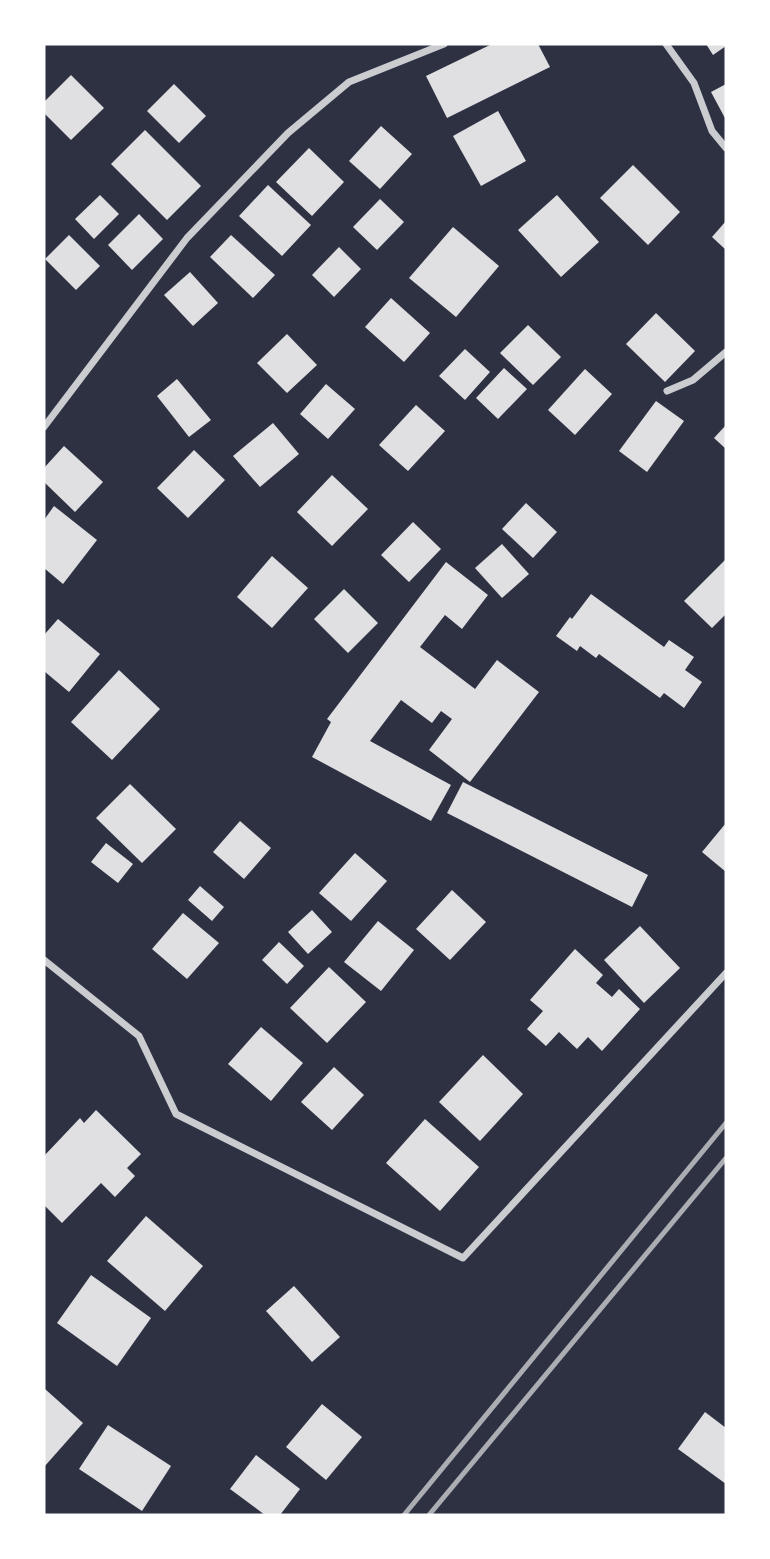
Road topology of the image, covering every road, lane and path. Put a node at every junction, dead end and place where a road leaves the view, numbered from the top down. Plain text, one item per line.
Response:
1 (444, 44) edge
2 (666, 44) edge
3 (726, 148) edge
4 (726, 352) edge
5 (667, 391) dead end
6 (44, 427) edge
7 (44, 960) edge
8 (726, 973) edge

1 - 6 street
2 - 3 street
4 - 5 street
7 - 8 street

